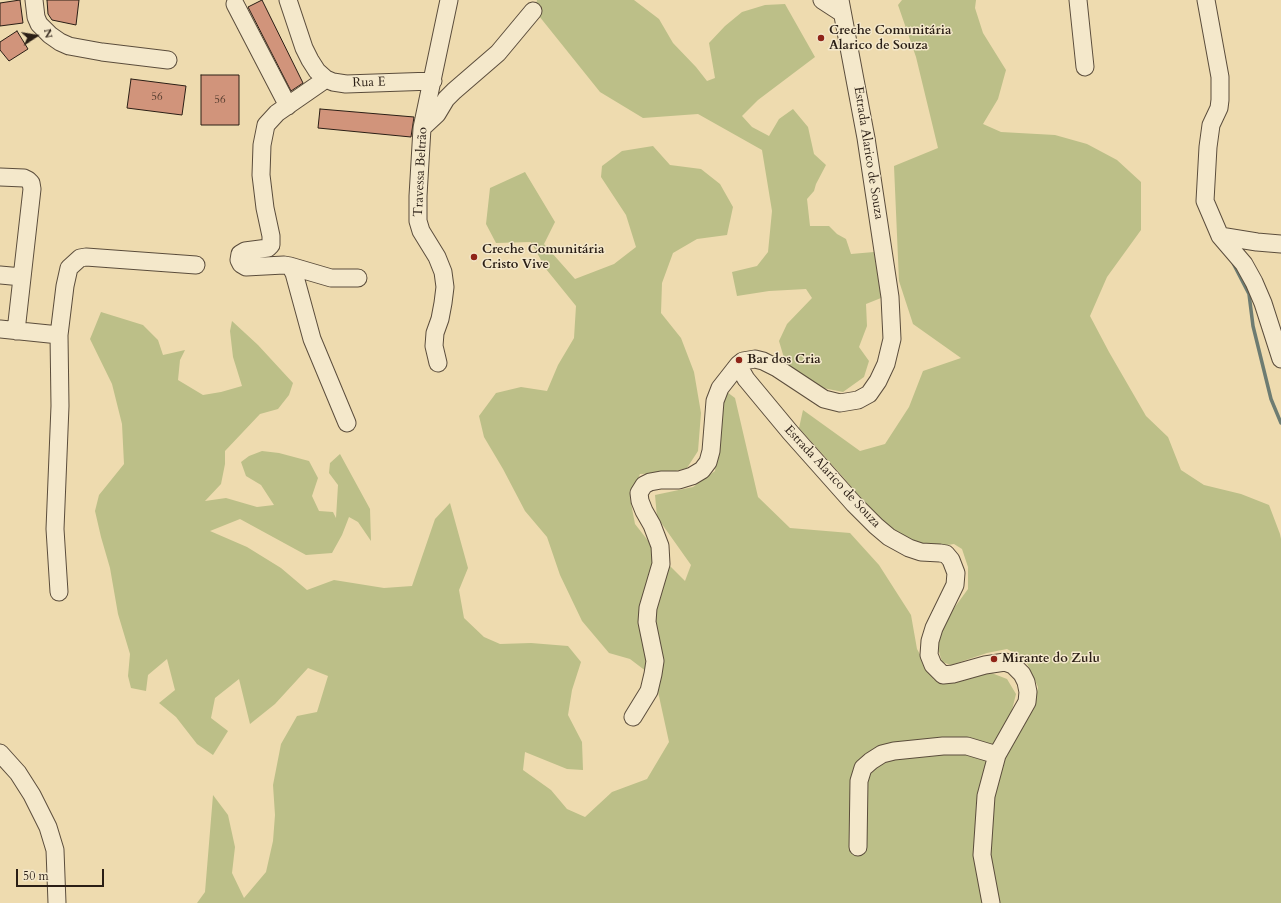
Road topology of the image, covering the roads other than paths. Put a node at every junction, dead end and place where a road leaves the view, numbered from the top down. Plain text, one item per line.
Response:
1 (34, 0) edge
2 (288, 0) edge
3 (449, 0) edge
4 (822, 0) edge
5 (1078, 0) edge
6 (1206, 0) edge
7 (235, 4) dead end
8 (841, 6) edge
9 (533, 11) dead end
10 (168, 60) dead end
11 (1085, 66) dead end
12 (326, 79) junction
13 (433, 81) junction
14 (288, 106) junction
15 (422, 128) junction
16 (5, 177) edge
17 (1220, 236) junction
18 (1281, 244) edge
19 (196, 265) dead end
20 (290, 266) junction
21 (0, 276) edge
22 (22, 277) junction
23 (358, 278) dead end
24 (8, 330) edge
25 (59, 335) junction
26 (1281, 359) edge
27 (438, 363) dead end
28 (738, 365) junction
29 (347, 423) dead end
30 (59, 592) dead end
31 (633, 717) dead end
32 (0, 753) edge
33 (997, 755) junction
34 (858, 847) dead end
35 (57, 903) edge
36 (991, 903) edge

1 - 10 street
2 - 12 street
3 - 13 street, Travessa Beltrão
4 - 8 street
5 - 11 street
6 - 17 street
7 - 14 street
8 - 28 street, Estrada Alarico de Souza
9 - 15 street
12 - 13 street, Rua E
12 - 14 street
13 - 15 street, Travessa Beltrão
14 - 20 street
15 - 27 street, Travessa Beltrão
16 - 22 street
17 - 18 street
17 - 26 street
19 - 25 street
20 - 23 street
20 - 29 street
21 - 22 street
22 - 24 street
24 - 25 street
25 - 30 street
28 - 31 street
28 - 33 street, Estrada Alarico de Souza
32 - 35 street
33 - 34 street
33 - 36 street, Estrada Alarico de Souza

